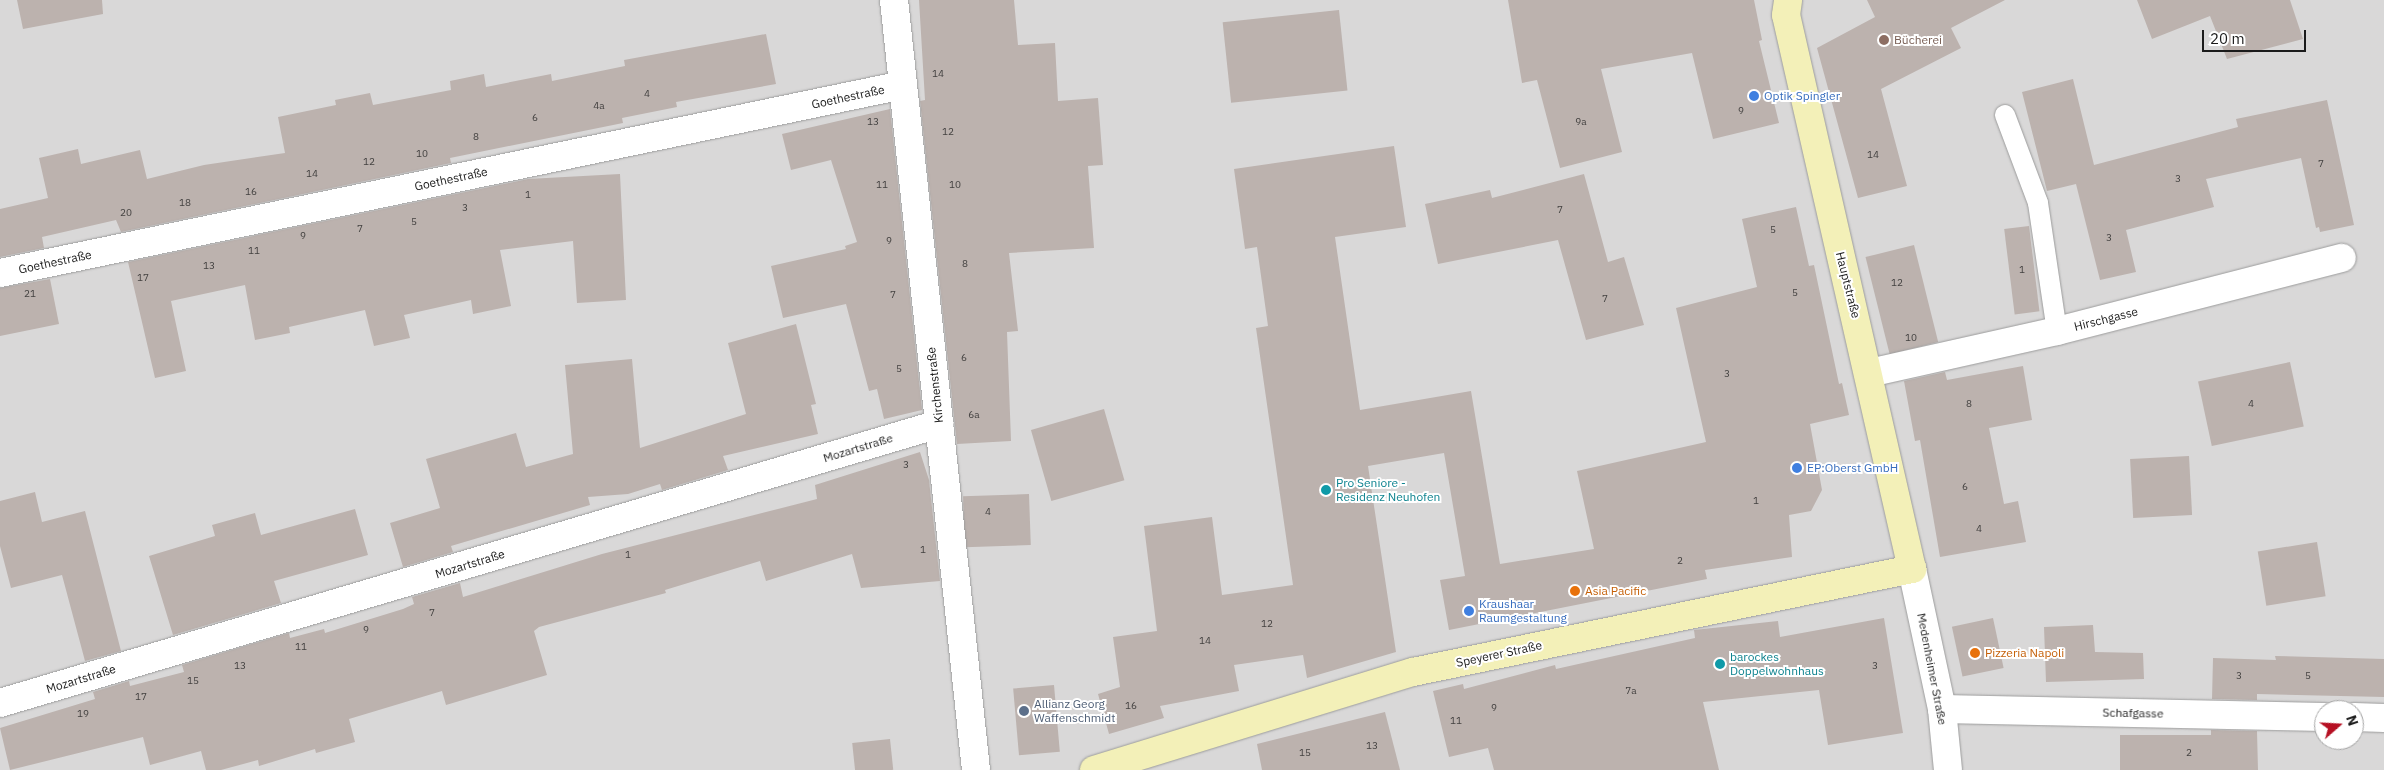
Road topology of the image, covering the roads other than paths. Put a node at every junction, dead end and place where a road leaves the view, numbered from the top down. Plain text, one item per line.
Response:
1 (894, 0) edge
2 (1788, 0) edge
3 (902, 85) junction
4 (2005, 115) dead end
5 (2342, 258) dead end
6 (0, 273) edge
7 (2057, 331) junction
8 (1870, 373) junction
9 (939, 424) junction
10 (1912, 569) junction
11 (0, 704) edge
12 (1942, 709) junction
13 (2314, 717) edge
14 (2364, 717) edge
15 (2384, 718) edge
16 (976, 770) edge
17 (1094, 770) edge
18 (1948, 770) edge

1 - 3 street, Kirchenstraße
2 - 8 main road, Hauptstraße
3 - 6 street, Goethestraße
3 - 9 street, Kirchenstraße
4 - 7 lane
5 - 7 street, Hirschgasse
7 - 8 street, Hirschgasse
8 - 10 main road, Hauptstraße
9 - 11 street, Mozartstraße
9 - 16 street, Kirchenstraße
10 - 12 street, Medenheimer Straße
10 - 17 main road, Speyerer Straße
12 - 13 street, Schafgasse
12 - 18 street, Medenheimer Straße
14 - 15 street

